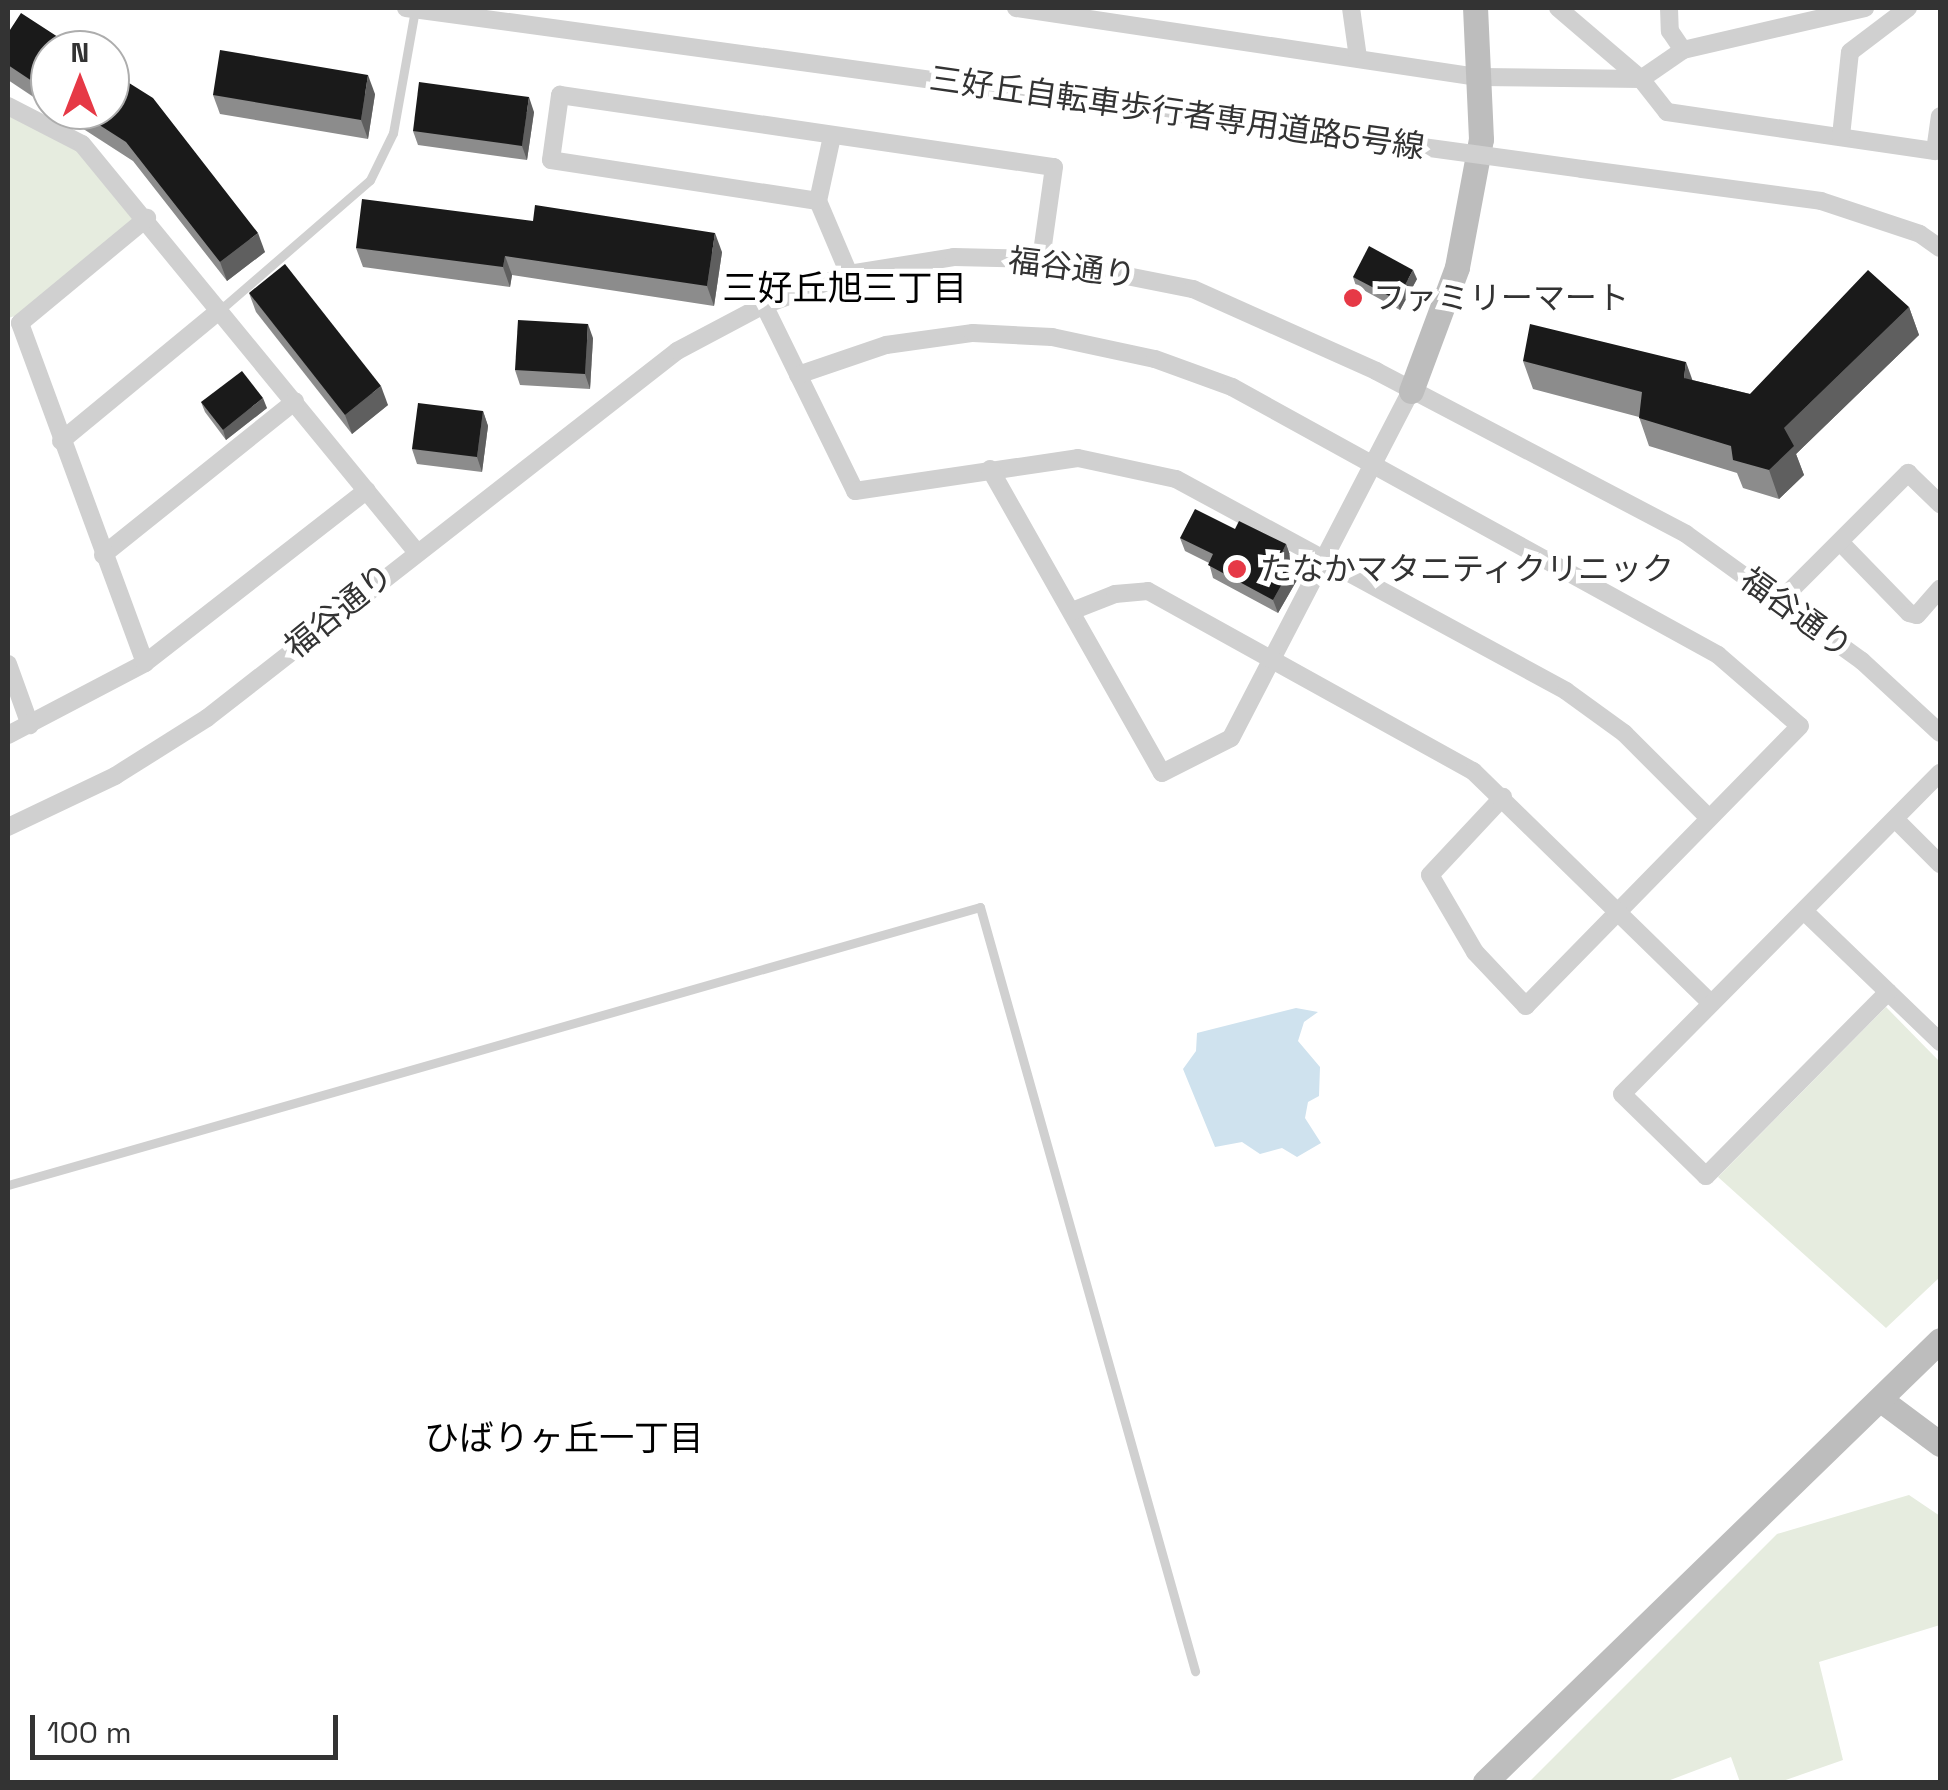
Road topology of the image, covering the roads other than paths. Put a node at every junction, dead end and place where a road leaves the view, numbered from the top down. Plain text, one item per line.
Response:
1 (411, 8) edge
2 (1016, 8) edge
3 (1351, 8) edge
4 (1475, 8) edge
5 (1558, 8) edge
6 (1669, 8) edge
7 (1864, 8) edge
8 (1908, 8) edge
9 (1683, 50) junction
10 (1358, 58) junction
11 (1480, 77) junction
12 (1641, 79) junction
13 (8, 106) edge
14 (1940, 116) edge
15 (832, 136) junction
16 (1842, 136) junction
17 (818, 202) junction
18 (147, 218) junction
19 (1940, 248) edge
20 (1042, 259) junction
21 (848, 274) junction
22 (764, 305) junction
23 (220, 310) junction
24 (798, 375) junction
25 (1411, 391) junction
26 (295, 401) junction
27 (61, 441) junction
28 (990, 469) junction
29 (1375, 471) junction
30 (367, 490) junction
31 (1940, 504) edge
32 (1840, 542) junction
33 (415, 550) junction
34 (103, 555) junction
35 (1325, 564) junction
36 (1940, 589) edge
37 (1782, 600) junction
38 (1072, 611) junction
39 (1270, 660) junction
40 (8, 664) edge
41 (145, 664) junction
42 (30, 725) junction
43 (1940, 734) edge
44 (8, 735) edge
45 (1940, 773) edge
46 (1504, 797) junction
47 (1708, 817) junction
48 (1896, 820) junction
49 (8, 828) edge
50 (1940, 864) edge
51 (1804, 911) junction
52 (1619, 913) junction
53 (1888, 992) junction
54 (1710, 1002) junction
55 (1940, 1042) edge
56 (8, 1185) edge
57 (1940, 1340) edge
58 (1881, 1400) junction
59 (1940, 1444) edge
60 (1195, 1671) dead end
61 (1485, 1782) edge

1 - 19 street, 三好丘自転車歩行者専用道路5号線, bridge
1 - 23 lane
2 - 10 street
3 - 10 street
4 - 11 street
5 - 12 street
6 - 9 street
7 - 9 street
8 - 16 street
9 - 12 street
10 - 11 street
11 - 12 street
11 - 25 street
12 - 16 street
13 - 18 street
14 - 16 street
15 - 17 street
15 - 17 street
15 - 20 street
17 - 21 street
18 - 23 street
18 - 27 street
20 - 21 street, 福谷通り
20 - 25 street, 福谷通り
21 - 22 street, 福谷通り
22 - 24 street
22 - 33 street, 福谷通り
23 - 26 street
23 - 27 street
24 - 28 street
24 - 29 street
25 - 29 street
25 - 37 street, 福谷通り
26 - 30 street
26 - 34 street
27 - 34 street
28 - 35 street
28 - 38 street
29 - 35 street
29 - 47 street
30 - 33 street
30 - 41 street
31 - 32 street
32 - 36 street
32 - 37 street
33 - 49 street, 福谷通り
34 - 41 street
35 - 39 street
35 - 47 street
37 - 43 street, 福谷通り
38 - 39 street
38 - 39 street
39 - 46 street
40 - 42 street
41 - 42 street
42 - 44 street
45 - 48 street
46 - 52 street
46 - 52 street
47 - 52 street
48 - 50 street
48 - 51 street
51 - 53 street
51 - 54 street
52 - 54 street
53 - 54 street
53 - 55 street
56 - 60 lane
57 - 58 street
58 - 59 street
58 - 61 street

